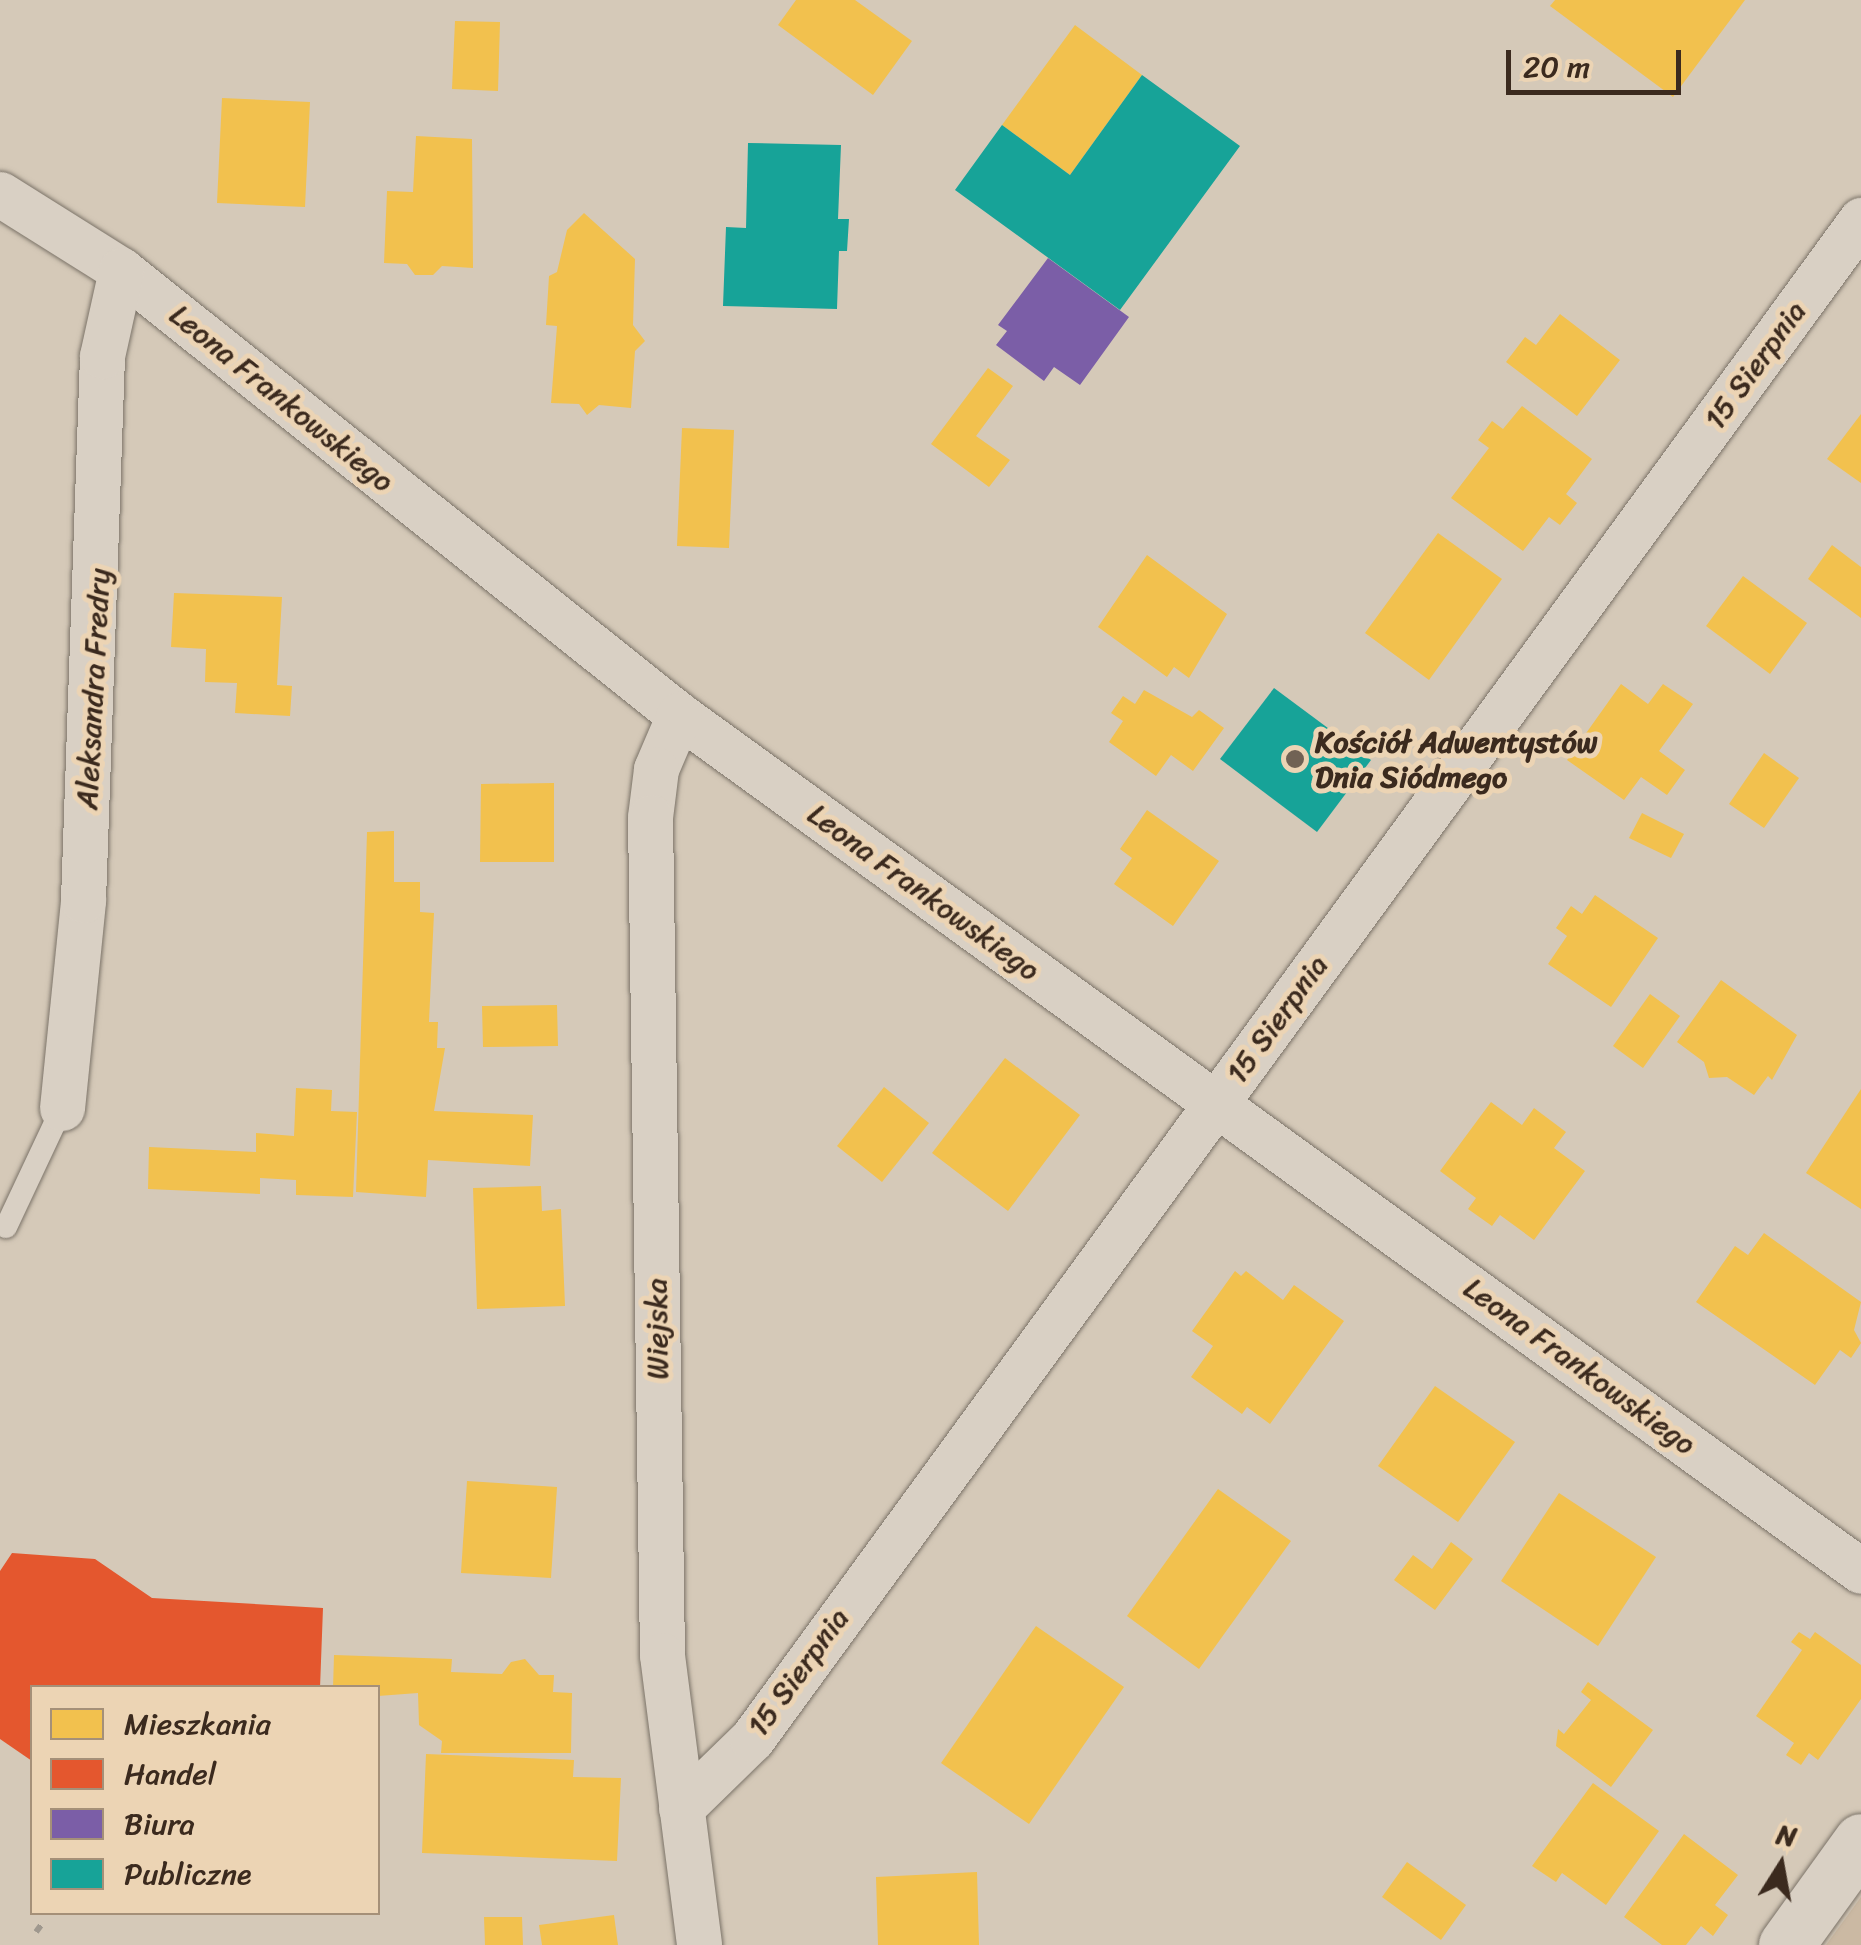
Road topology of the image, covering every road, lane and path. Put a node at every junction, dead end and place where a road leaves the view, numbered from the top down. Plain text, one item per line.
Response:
1 (0, 194) edge
2 (1861, 220) edge
3 (121, 270) junction
4 (680, 715) junction
5 (1217, 1102) junction
6 (62, 1108) joint
7 (6, 1227) dead end
8 (1861, 1572) edge
9 (681, 1808) junction
10 (1861, 1841) edge
11 (44, 1921) dead end
12 (36, 1932) dead end
13 (699, 1945) edge
14 (1786, 1945) edge

1 - 3 street, Leona Frankowskiego
2 - 5 street, 15 Sierpnia
3 - 4 street, Leona Frankowskiego
3 - 6 street, Aleksandra Fredry
4 - 5 street, Leona Frankowskiego
4 - 9 street, Wiejska
5 - 8 street, Leona Frankowskiego
5 - 9 street, 15 Sierpnia
6 - 7 lane
9 - 13 street, Wiejska
10 - 14 street
11 - 12 path

